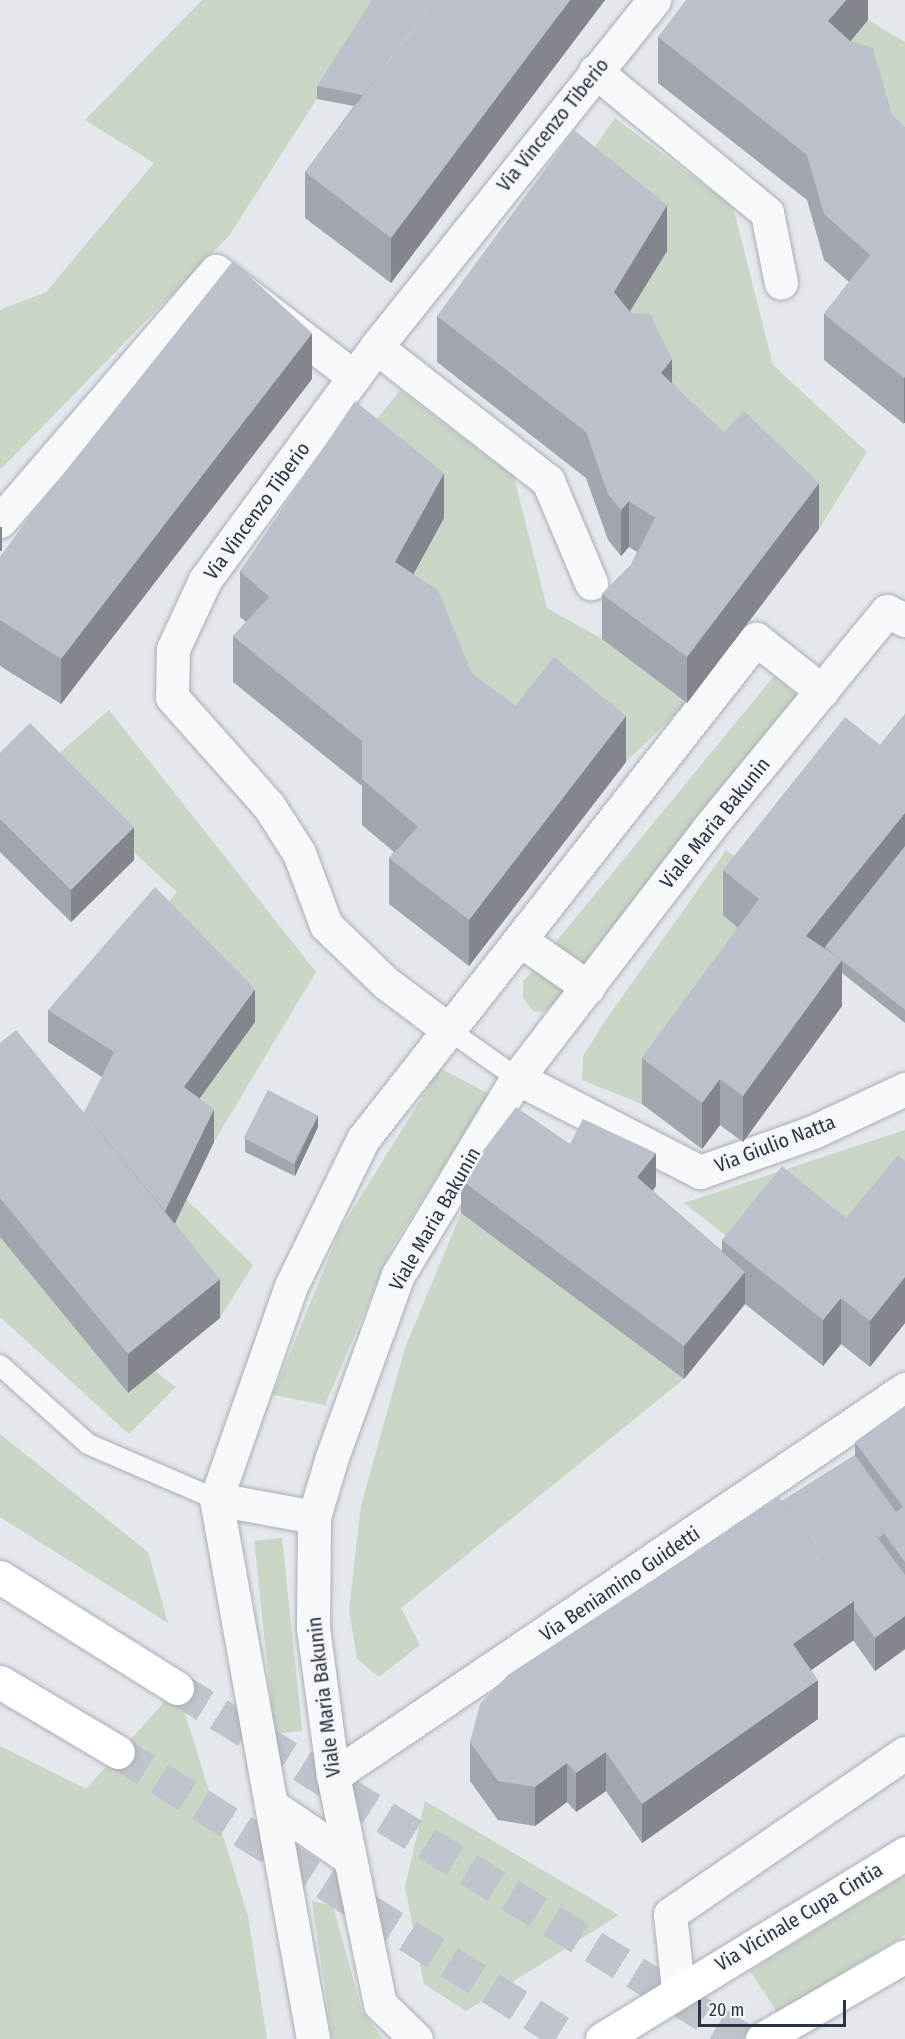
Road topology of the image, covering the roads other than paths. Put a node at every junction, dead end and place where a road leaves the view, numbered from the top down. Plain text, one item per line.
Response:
1 (654, 0) edge
2 (596, 71) junction
3 (781, 283) dead end
4 (376, 347) junction
5 (354, 377) junction
6 (0, 521) edge
7 (591, 583) dead end
8 (896, 615) edge
9 (822, 691) junction
10 (520, 940) junction
11 (588, 987) junction
12 (446, 1028) junction
13 (518, 1078) junction
14 (905, 1089) edge
15 (0, 1365) edge
16 (905, 1389) edge
17 (216, 1499) junction
18 (314, 1517) junction
19 (0, 1577) edge
20 (0, 1682) edge
21 (177, 1688) tunnel mouth
22 (118, 1752) tunnel mouth
23 (905, 1753) edge
24 (333, 1776) junction
25 (274, 1807) junction
26 (905, 1853) edge
27 (349, 1858) junction
28 (905, 1956) edge
29 (678, 1989) junction
30 (313, 2039) edge
31 (416, 2039) edge
32 (602, 2039) edge
33 (762, 2039) edge

1 - 2 street, Via Vincenzo Tiberio
2 - 3 street
2 - 4 street, Via Vincenzo Tiberio
4 - 5 street, Via Vincenzo Tiberio
4 - 7 street
5 - 6 street
5 - 12 street, Via Vincenzo Tiberio
8 - 9 street, Viale Maria Bakunin
9 - 10 street
9 - 11 street, Viale Maria Bakunin
10 - 11 street
10 - 12 street
11 - 13 street, Viale Maria Bakunin
12 - 13 lane
12 - 17 street
13 - 14 street, Via Giulio Natta
13 - 18 street, Viale Maria Bakunin
15 - 17 lane
16 - 24 street, Via Beniamino Guidetti
17 - 18 street
17 - 25 street
18 - 24 street, Viale Maria Bakunin
19 - 21 main road
20 - 22 main road
23 - 29 street
24 - 27 street, Viale Maria Bakunin
25 - 27 street
25 - 30 street
26 - 29 main road, Via Vicinale Cupa Cintia
27 - 31 street, Viale Maria Bakunin
28 - 33 main road
29 - 32 main road, Via Vicinale Cupa Cintia

